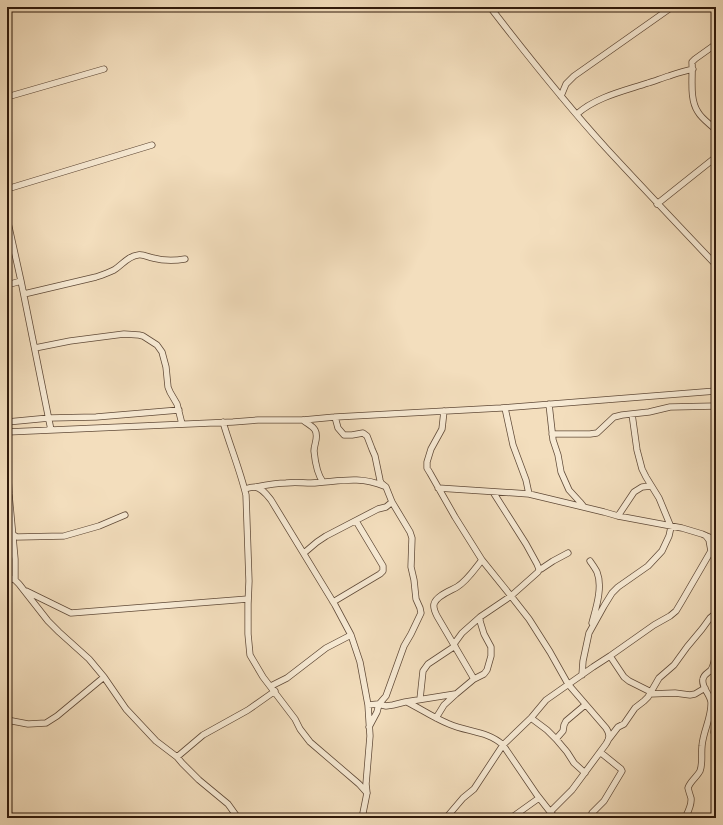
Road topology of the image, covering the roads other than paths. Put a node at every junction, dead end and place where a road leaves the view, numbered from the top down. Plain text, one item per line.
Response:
1 (490, 7) edge
2 (672, 7) edge
3 (716, 44) edge
4 (104, 69) dead end
5 (693, 69) junction
6 (561, 96) junction
7 (7, 97) edge
8 (577, 114) junction
9 (716, 130) edge
10 (152, 145) dead end
11 (716, 157) edge
12 (7, 189) edge
13 (657, 204) junction
14 (7, 218) edge
15 (185, 259) dead end
16 (716, 265) edge
17 (21, 281) junction
18 (7, 285) edge
19 (24, 294) junction
20 (35, 348) junction
21 (716, 391) edge
22 (549, 404) junction
23 (716, 406) edge
24 (505, 408) junction
25 (179, 410) junction
26 (444, 411) junction
27 (632, 414) junction
28 (335, 417) junction
29 (49, 418) junction
30 (302, 420) junction
31 (7, 422) edge
32 (223, 422) junction
33 (182, 424) junction
34 (51, 430) junction
35 (7, 432) edge
36 (552, 434) junction
37 (7, 448) edge
38 (323, 482) junction
39 (652, 486) junction
40 (255, 487) junction
41 (386, 487) junction
42 (438, 488) junction
43 (245, 489) junction
44 (493, 492) junction
45 (529, 494) junction
46 (392, 502) junction
47 (584, 507) junction
48 (126, 515) dead end
49 (618, 516) junction
50 (356, 521) junction
51 (671, 527) junction
52 (12, 534) junction
53 (706, 536) junction
54 (716, 540) edge
55 (716, 546) edge
56 (711, 551) junction
57 (304, 553) junction
58 (568, 553) dead end
59 (482, 560) junction
60 (590, 561) dead end
61 (539, 569) junction
62 (7, 577) edge
63 (15, 580) junction
64 (25, 591) junction
65 (511, 596) junction
66 (248, 599) junction
67 (333, 602) junction
68 (716, 613) edge
69 (480, 617) junction
70 (589, 633) junction
71 (351, 635) junction
72 (454, 645) junction
73 (716, 652) edge
74 (610, 656) junction
75 (582, 675) junction
76 (104, 677) junction
77 (474, 679) junction
78 (568, 684) junction
79 (705, 688) junction
80 (273, 689) junction
81 (651, 693) junction
82 (456, 694) junction
83 (420, 700) junction
84 (407, 702) junction
85 (379, 704) junction
86 (368, 705) junction
87 (585, 705) junction
88 (436, 718) junction
89 (531, 718) junction
90 (7, 720) edge
91 (716, 720) edge
92 (369, 727) junction
93 (705, 733) junction
94 (715, 733) edge
95 (556, 739) junction
96 (608, 740) junction
97 (504, 746) junction
98 (600, 752) junction
99 (177, 757) junction
100 (585, 773) junction
101 (366, 793) junction
102 (539, 798) junction
103 (553, 816) edge
104 (238, 818) edge
105 (362, 818) edge
106 (446, 818) edge
107 (511, 818) edge
108 (591, 818) edge
109 (685, 818) edge

1 - 6 street
2 - 6 street
3 - 5 street
4 - 7 street
5 - 8 street
5 - 9 street
6 - 8 street
8 - 13 street
10 - 12 street
11 - 13 street
13 - 16 street
14 - 17 street
15 - 19 street
17 - 18 street
17 - 19 street
19 - 20 street
20 - 25 street
20 - 29 street
21 - 22 street
22 - 24 street
22 - 36 street
23 - 27 street
24 - 26 street
24 - 45 street
25 - 29 street
25 - 33 street
26 - 28 street
26 - 42 street
27 - 36 street
27 - 39 street
28 - 30 street
28 - 41 street
29 - 31 street
29 - 34 street
30 - 32 street
30 - 38 street
32 - 33 street
32 - 43 street
33 - 34 street
34 - 35 street
36 - 47 street
37 - 52 street
38 - 40 street
38 - 41 street
39 - 49 street
39 - 51 street
40 - 43 street
40 - 57 street
41 - 46 street
42 - 44 street
42 - 59 street
43 - 66 street
44 - 45 street
44 - 61 street
45 - 47 street
46 - 50 street
46 - 85 street
47 - 49 street
48 - 52 street
49 - 51 street
50 - 57 street
50 - 67 street
51 - 53 street
51 - 70 street
52 - 63 street
53 - 54 street
53 - 56 street
55 - 56 street
56 - 74 street
57 - 67 street
58 - 61 street
59 - 65 street
59 - 72 street
60 - 70 street
61 - 65 street
62 - 63 street
63 - 64 street
64 - 66 street
64 - 76 street
65 - 69 street
65 - 78 street
66 - 80 street
67 - 71 street
68 - 81 street
69 - 72 street
69 - 77 street
70 - 75 street
71 - 80 street
71 - 86 street
72 - 77 street
72 - 83 street
73 - 79 street
74 - 75 street
74 - 81 street
75 - 78 street
76 - 90 street
76 - 99 street
77 - 82 street
78 - 87 street
78 - 89 street
79 - 81 street
79 - 93 street
80 - 99 street
80 - 101 street
81 - 96 street
82 - 83 street
82 - 88 street
83 - 84 street
84 - 85 street
84 - 88 street
85 - 86 street
85 - 92 street
86 - 92 street
87 - 95 street
87 - 96 street
88 - 97 street
89 - 95 street
89 - 97 street
91 - 94 street
92 - 101 street
93 - 94 street
93 - 109 street
95 - 100 street
96 - 98 street
97 - 102 street
97 - 106 street
98 - 100 street
98 - 108 street
99 - 104 street
100 - 103 street
101 - 105 street
102 - 103 street
102 - 107 street

